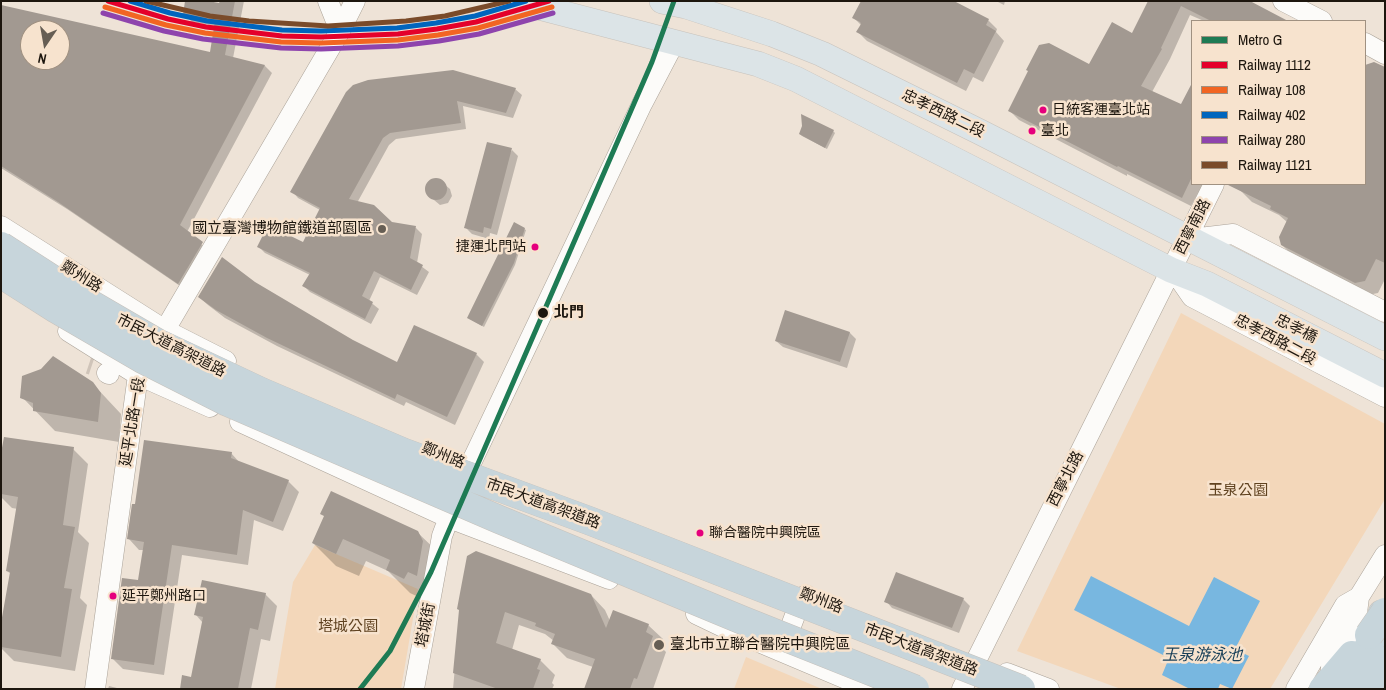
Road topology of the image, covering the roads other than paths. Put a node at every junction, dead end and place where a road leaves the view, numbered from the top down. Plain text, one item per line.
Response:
1 (328, 1) edge
2 (355, 1) edge
3 (515, 1) edge
4 (662, 1) edge
5 (689, 3) edge
6 (1296, 9) edge
7 (1320, 20) edge
8 (340, 31) junction
9 (674, 43) junction
10 (1366, 44) edge
11 (1385, 54) edge
12 (1214, 185) edge
13 (1, 226) edge
14 (1189, 238) junction
15 (1, 246) edge
16 (1173, 270) junction
17 (1, 274) edge
18 (1208, 284) joint
19 (1, 288) edge
20 (1385, 312) edge
21 (165, 330) junction
22 (1385, 338) edge
23 (138, 375) junction
24 (1385, 375) edge
25 (1385, 397) edge
26 (469, 467) junction
27 (356, 468) dead end
28 (496, 486) junction
29 (536, 495) junction
30 (406, 509) dead end
31 (449, 518) junction
32 (498, 519) junction
33 (527, 548) junction
34 (1385, 555) edge
35 (666, 572) junction
36 (806, 595) junction
37 (1385, 607) edge
38 (1385, 612) edge
39 (1371, 614) edge
40 (791, 656) junction
41 (975, 660) junction
42 (1385, 661) edge
43 (95, 689) edge
44 (414, 689) edge
45 (870, 689) edge
46 (915, 689) edge
47 (962, 689) edge
48 (974, 689) edge
49 (1021, 689) edge
50 (1049, 689) edge
51 (1296, 689) edge
52 (1321, 689) edge
53 (1341, 689) edge
54 (1346, 689) edge
55 (1365, 689) edge

1 - 8 street
2 - 8 street, 延平北路一段
3 - 9 main road, 忠孝西路二段
4 - 5 main road, 忠孝西路二段
5 - 9 main road
5 - 14 main road, 忠孝西路二段
6 - 7 street
8 - 21 street, 延平北路一段
9 - 16 main road, 忠孝西路二段
9 - 26 street, 塔城街
10 - 11 street
12 - 14 street, 西寧南路
13 - 21 street, 鄭州路
14 - 16 street, 西寧南路
14 - 20 street
14 - 22 main road, 忠孝西路二段
15 - 28 highway, 市民大道高架道路, bridge
16 - 18 main road, 忠孝西路二段
16 - 25 street, 忠孝西路二段
16 - 41 street, 西寧北路
17 - 32 highway, 市民大道高架道路, bridge
18 - 24 main road, 忠孝橋
19 - 23 street
21 - 23 street, 延平北路一段
21 - 26 street, 鄭州路
23 - 31 street
23 - 43 street, 延平北路一段
26 - 29 street, 鄭州路
26 - 31 street, 塔城街
27 - 30 street
28 - 35 highway, bridge
28 - 49 highway, 市民大道高架道路, bridge
29 - 33 street
29 - 36 street, 鄭州路
31 - 33 street
31 - 44 street, 塔城街
32 - 35 highway, bridge
32 - 46 highway, 市民大道高架道路, bridge
33 - 40 street
34 - 39 street
35 - 48 highway
36 - 40 street
36 - 41 street, 鄭州路
37 - 54 highway
38 - 39 highway, bridge
39 - 51 street
39 - 52 highway
39 - 53 highway
40 - 45 street
41 - 47 street, 西寧北路
41 - 50 street, 鄭州路
42 - 55 highway

